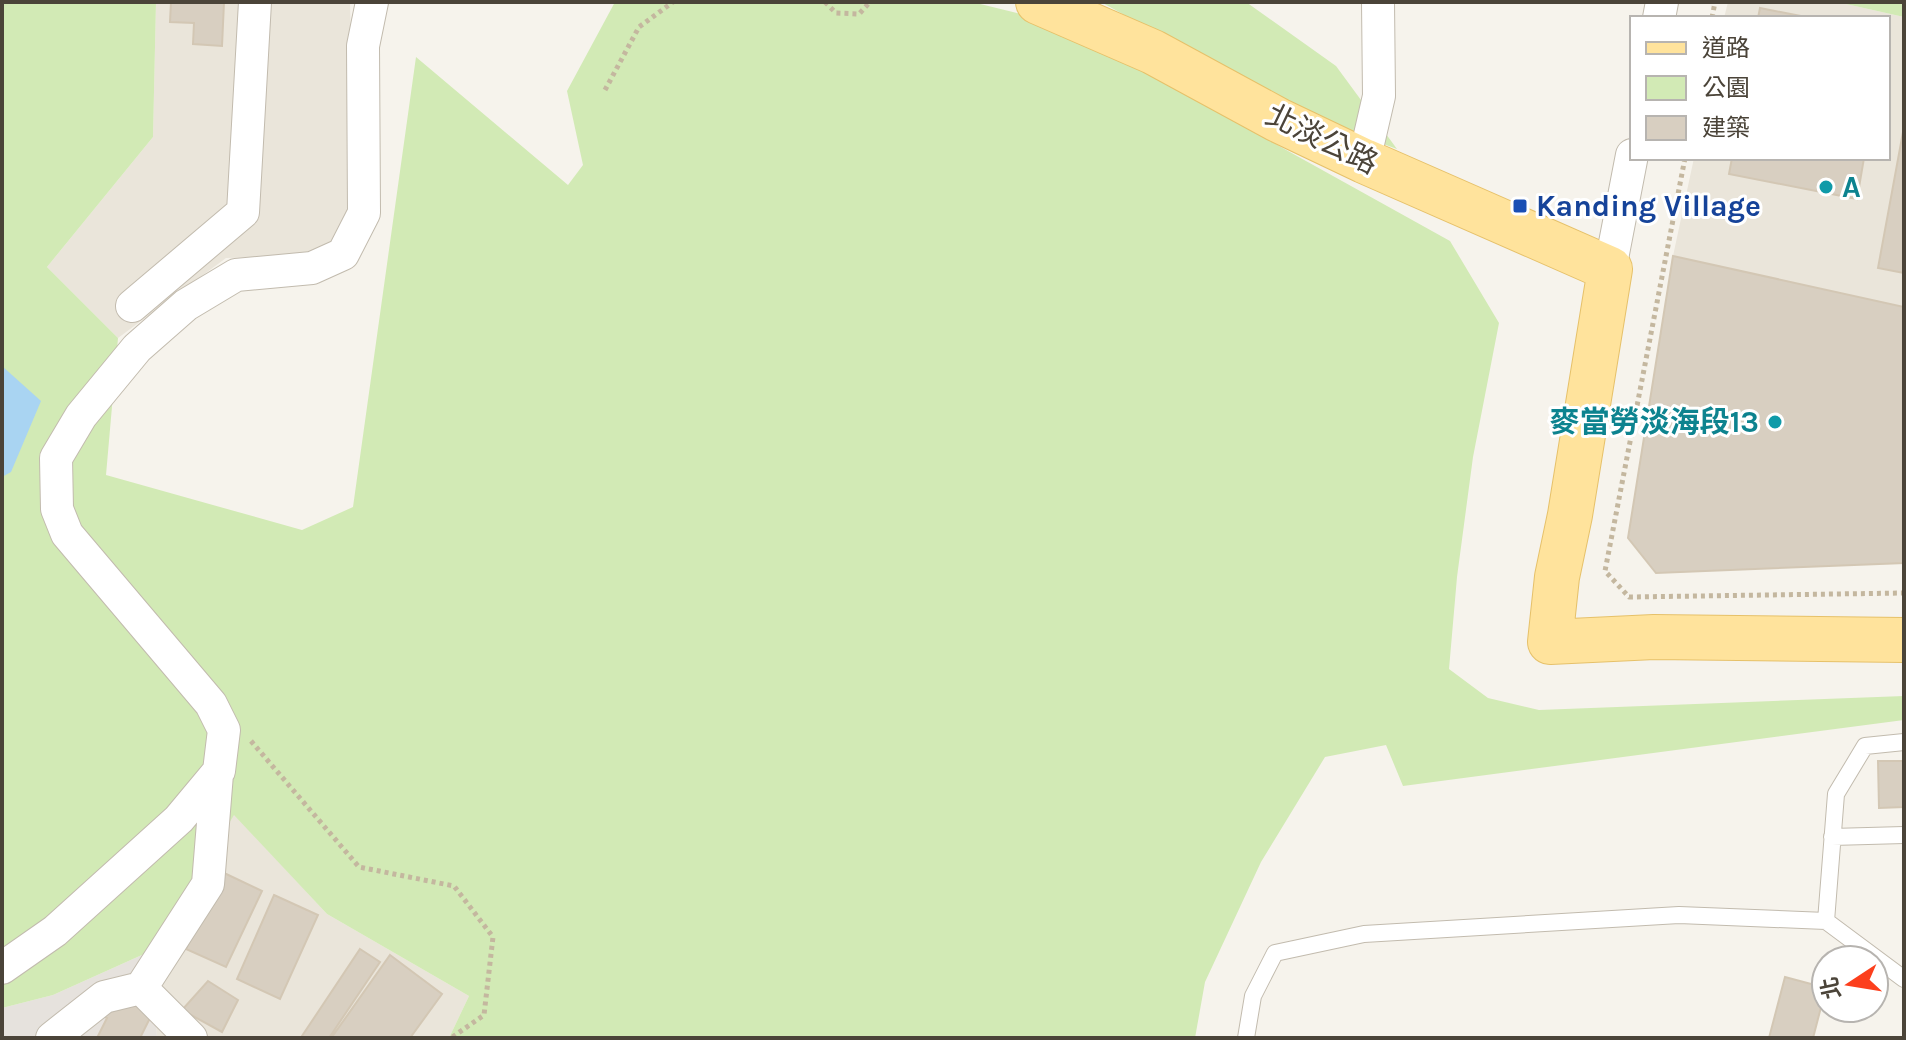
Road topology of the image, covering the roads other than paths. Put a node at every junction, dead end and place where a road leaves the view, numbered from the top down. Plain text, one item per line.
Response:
1 (255, 2) edge
2 (372, 2) edge
3 (1038, 2) edge
4 (1378, 2) edge
5 (1631, 160) edge
6 (1364, 161) junction
7 (1610, 269) junction
8 (132, 306) dead end
9 (1904, 640) edge
10 (1904, 742) edge
11 (217, 774) junction
12 (1904, 835) edge
13 (1832, 837) junction
14 (1826, 921) junction
15 (2, 968) edge
16 (1904, 979) edge
17 (141, 988) junction
18 (52, 1038) edge
19 (191, 1038) edge
20 (1246, 1038) edge

1 - 8 street
2 - 11 street
3 - 6 main road, 北淡公路
4 - 6 street
5 - 7 street
6 - 7 main road, 北淡公路
7 - 9 main road
10 - 13 lane
11 - 15 street
11 - 17 street
12 - 13 lane
13 - 14 lane
14 - 16 lane
14 - 20 lane
17 - 18 street
17 - 19 street

